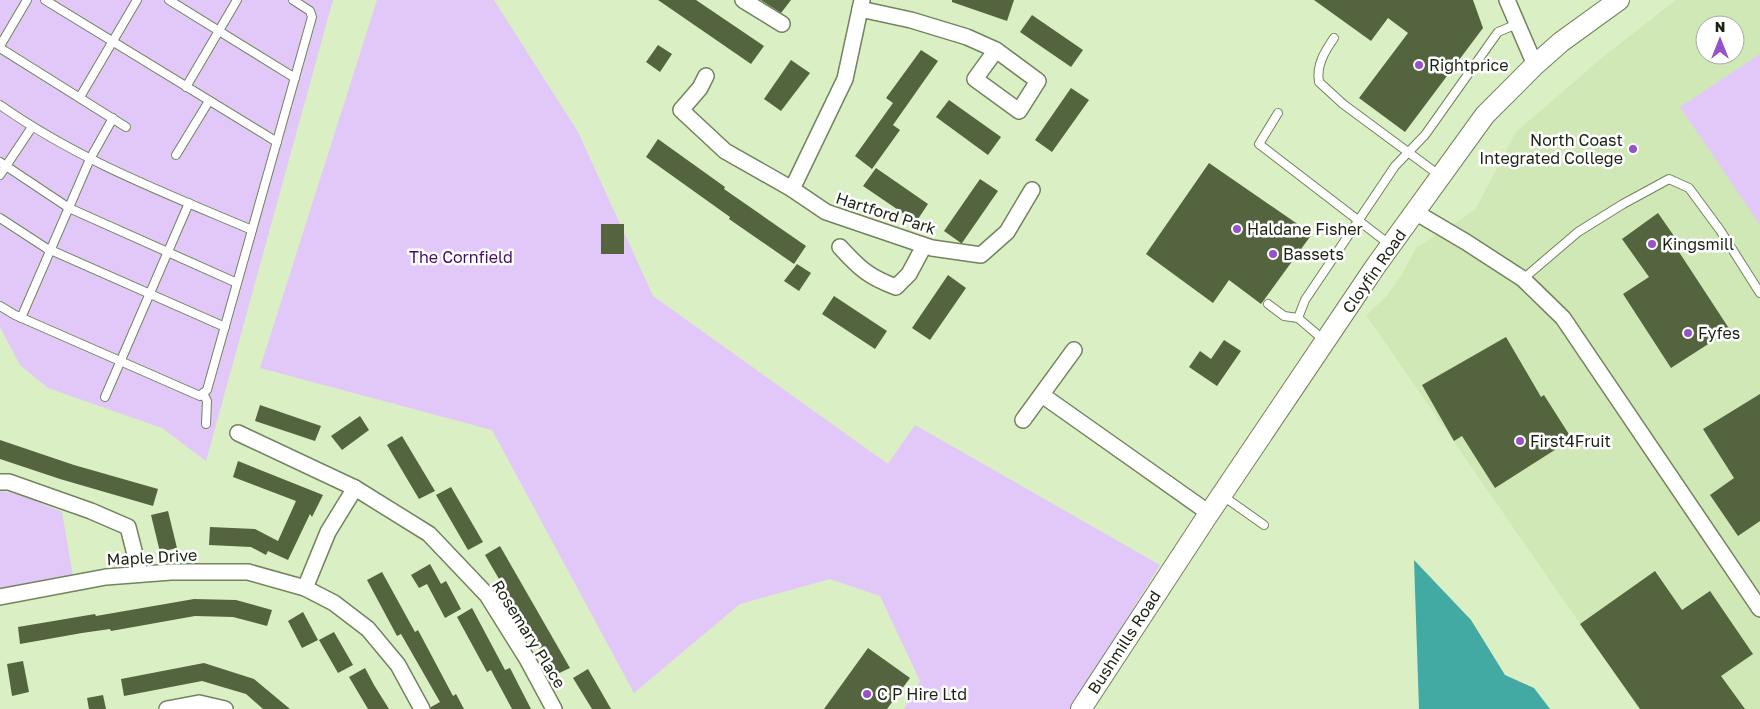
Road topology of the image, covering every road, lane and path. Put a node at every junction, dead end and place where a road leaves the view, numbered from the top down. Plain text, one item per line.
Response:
1 (27, 0) edge
2 (45, 0) edge
3 (137, 0) edge
4 (169, 0) edge
5 (237, 0) edge
6 (293, 0) edge
7 (742, 0) edge
8 (1507, 0) edge
9 (1611, 2) edge
10 (861, 4) edge
11 (782, 24) dead end
12 (1517, 24) junction
13 (219, 31) junction
14 (1334, 38) dead end
15 (112, 41) junction
16 (0, 47) edge
17 (996, 50) dead end
18 (1535, 65) junction
19 (706, 76) dead end
20 (295, 78) junction
21 (186, 87) junction
22 (80, 97) junction
23 (209, 101) junction
24 (0, 105) edge
25 (1278, 113) dead end
26 (113, 118) junction
27 (32, 127) junction
28 (126, 127) dead end
29 (277, 142) junction
30 (1409, 152) junction
31 (176, 155) dead end
32 (90, 159) junction
33 (3, 164) edge
34 (0, 175) edge
35 (1441, 176) junction
36 (792, 189) junction
37 (1032, 190) dead end
38 (189, 203) junction
39 (69, 208) junction
40 (1415, 212) junction
41 (0, 218) edge
42 (1358, 221) junction
43 (252, 230) junction
44 (924, 246) junction
45 (1391, 246) junction
46 (840, 247) dead end
47 (50, 250) junction
48 (168, 252) junction
49 (1523, 279) junction
50 (237, 283) junction
51 (1760, 293) edge
52 (150, 294) junction
53 (1268, 304) dead end
54 (0, 306) edge
55 (21, 318) junction
56 (1298, 318) junction
57 (225, 327) junction
58 (1325, 340) junction
59 (1074, 350) dead end
60 (120, 361) junction
61 (204, 393) junction
62 (1042, 395) junction
63 (104, 397) dead end
64 (1023, 420) dead end
65 (206, 424) dead end
66 (238, 433) dead end
67 (0, 482) edge
68 (355, 488) junction
69 (1221, 495) junction
70 (1209, 513) junction
71 (1264, 526) dead end
72 (140, 574) junction
73 (1168, 576) joint
74 (305, 588) junction
75 (0, 597) edge
76 (1760, 609) edge
77 (167, 709) edge
78 (225, 709) edge
79 (422, 709) edge
80 (554, 709) edge
81 (1081, 709) edge

1 - 16 lane
2 - 15 lane
3 - 15 lane
4 - 13 lane
5 - 13 lane
6 - 20 lane
7 - 11 street
8 - 12 street
9 - 18 main road, Cloyfin Road
10 - 17 street
10 - 36 street
12 - 18 street
12 - 30 lane
13 - 20 lane
13 - 21 lane
14 - 30 lane
15 - 21 lane
15 - 22 lane
16 - 22 lane
18 - 35 main road, Cloyfin Road
19 - 36 street, Hartford Park
20 - 29 lane
21 - 23 lane
22 - 26 lane
23 - 29 lane
23 - 31 lane
24 - 27 lane
25 - 42 lane
26 - 28 lane
26 - 32 lane
27 - 32 lane
27 - 33 lane
29 - 43 lane
30 - 35 lane
30 - 42 lane
32 - 38 lane
32 - 39 lane
33 - 34 lane
33 - 39 lane
35 - 40 main road, Cloyfin Road
36 - 44 street, Hartford Park
37 - 44 street, Hartford Park
38 - 43 lane
38 - 48 lane
39 - 47 lane
39 - 48 lane
40 - 45 main road, Cloyfin Road
40 - 49 street
41 - 47 lane
42 - 45 lane
42 - 56 lane
43 - 50 lane
44 - 46 street
45 - 58 main road, Cloyfin Road
47 - 52 lane
47 - 55 lane
48 - 50 lane
48 - 52 lane
49 - 51 lane
49 - 76 street
50 - 57 lane
52 - 57 lane
52 - 60 lane
53 - 56 lane
54 - 55 lane
55 - 60 lane
56 - 58 lane
57 - 61 lane
58 - 69 main road, Cloyfin Road
59 - 62 street
60 - 61 lane
60 - 63 lane
61 - 65 lane
62 - 64 street
62 - 70 street
66 - 68 street, Rosemary Place
67 - 72 street
68 - 74 street
68 - 80 street, Rosemary Place
69 - 70 main road, Cloyfin Road
69 - 71 lane
70 - 73 main road, Cloyfin Road
72 - 74 street, Maple Drive
72 - 75 street, Maple Drive
73 - 81 main road, Bushmills Road
74 - 79 street, Maple Drive
77 - 78 street

